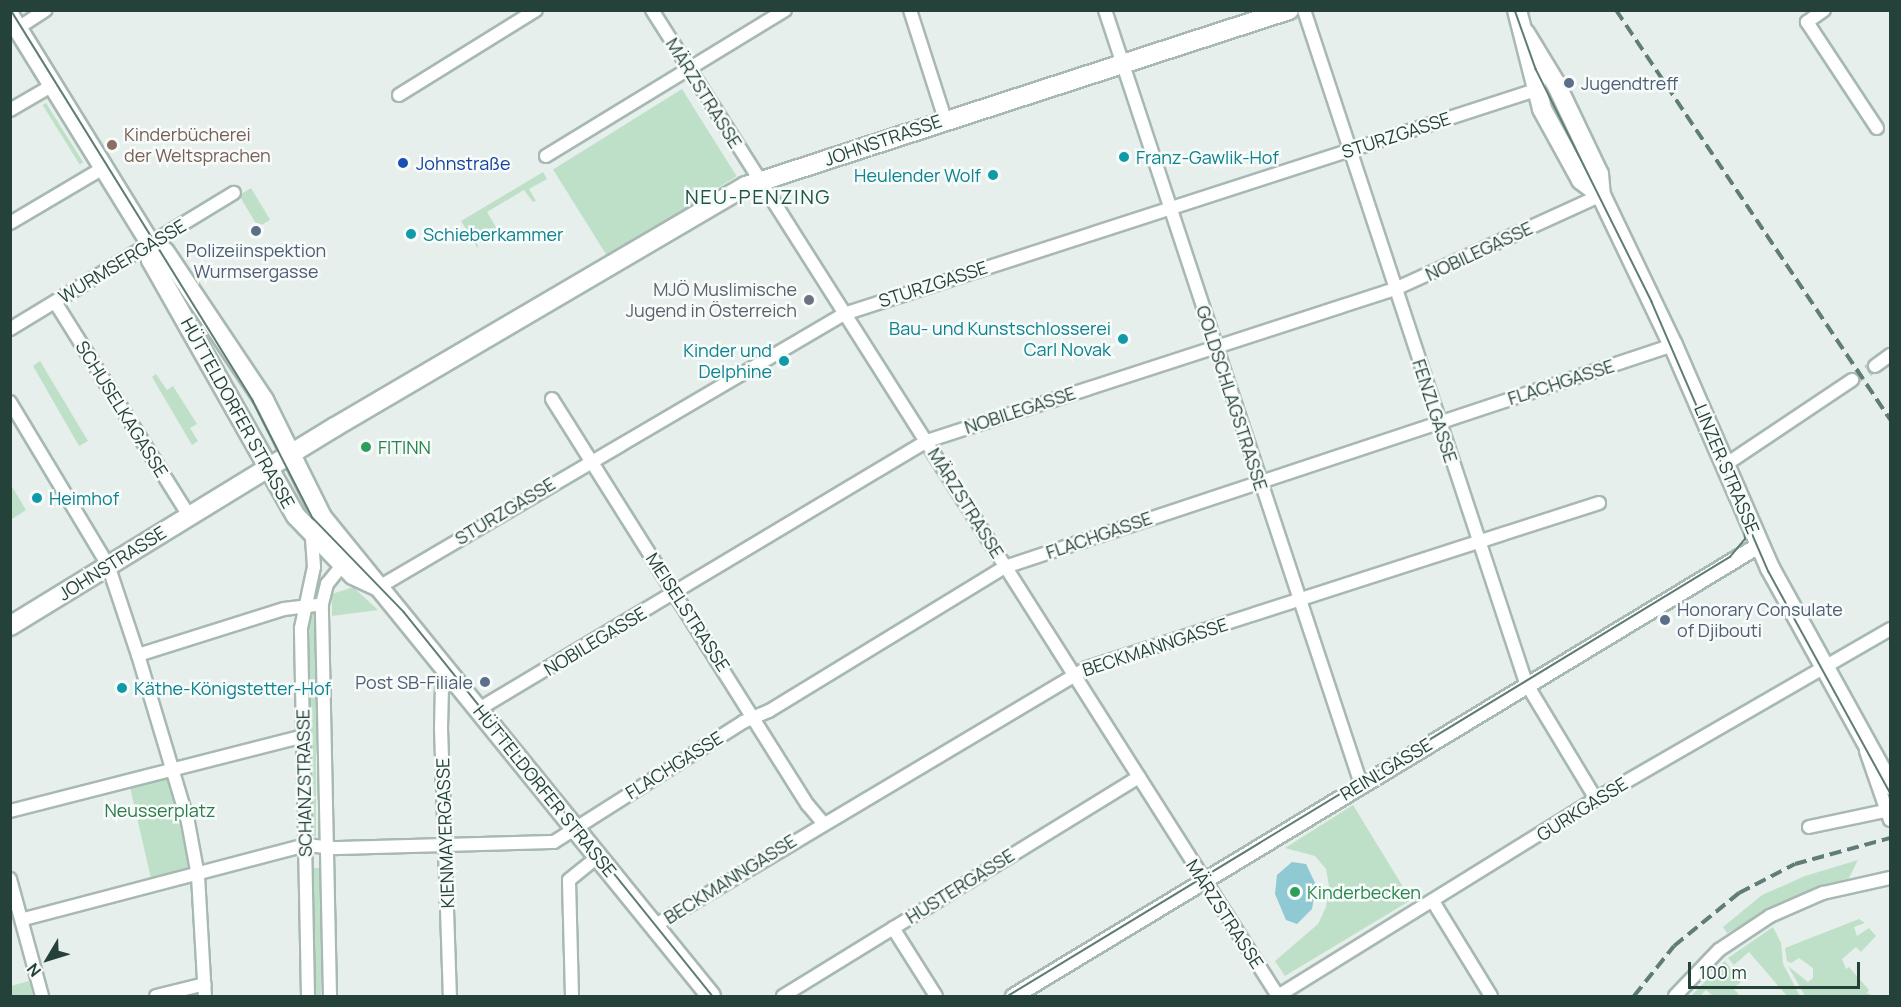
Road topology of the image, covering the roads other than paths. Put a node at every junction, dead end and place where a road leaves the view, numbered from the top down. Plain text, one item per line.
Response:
1 (46, 10) edge
2 (536, 10) edge
3 (652, 10) edge
4 (785, 10) edge
5 (910, 10) edge
6 (1105, 10) edge
7 (1289, 10) edge
8 (1304, 10) edge
9 (1517, 10) edge
10 (1824, 10) edge
11 (14, 22) edge
12 (1525, 33) junction
13 (1123, 63) junction
14 (688, 69) junction
15 (53, 85) junction
16 (1536, 90) junction
17 (399, 95) dead end
18 (10, 110) edge
19 (945, 119) junction
20 (1877, 128) dead end
21 (1349, 150) junction
22 (546, 156) dead end
23 (103, 168) junction
24 (759, 181) junction
25 (234, 193) dead end
26 (1601, 195) junction
27 (1169, 207) junction
28 (10, 223) edge
29 (150, 243) junction
30 (1395, 290) junction
31 (55, 302) junction
32 (844, 314) junction
33 (10, 329) edge
34 (1673, 345) junction
35 (1214, 346) junction
36 (1890, 356) edge
37 (1875, 366) tunnel mouth
38 (1852, 380) tunnel mouth
39 (552, 399) dead end
40 (10, 402) edge
41 (1439, 423) junction
42 (927, 441) junction
43 (290, 454) junction
44 (591, 460) junction
45 (1725, 465) junction
46 (269, 468) junction
47 (1259, 481) junction
48 (1599, 502) dead end
49 (189, 516) junction
50 (312, 536) junction
51 (1478, 541) junction
52 (1760, 544) junction
53 (348, 559) junction
54 (108, 565) junction
55 (1005, 567) junction
56 (379, 587) junction
57 (676, 593) junction
58 (1300, 599) junction
59 (322, 604) junction
60 (303, 606) junction
61 (10, 626) edge
62 (1890, 629) edge
63 (138, 655) junction
64 (1822, 665) junction
65 (447, 670) junction
66 (1073, 674) junction
67 (1526, 683) junction
68 (479, 709) junction
69 (755, 717) junction
70 (304, 736) junction
71 (1862, 738) junction
72 (1890, 766) edge
73 (174, 769) junction
74 (1139, 777) junction
75 (1361, 784) junction
76 (1890, 785) edge
77 (1596, 799) junction
78 (10, 812) edge
79 (1888, 816) edge
80 (824, 824) junction
81 (1809, 827) dead end
82 (573, 828) junction
83 (446, 846) junction
84 (329, 849) junction
85 (303, 850) junction
86 (597, 857) junction
87 (198, 876) junction
88 (1890, 878) edge
89 (10, 879) edge
90 (1204, 880) junction
91 (1434, 903) junction
92 (24, 919) junction
93 (654, 926) junction
94 (893, 928) junction
95 (206, 990) edge
96 (42, 996) edge
97 (156, 996) edge
98 (308, 996) edge
99 (330, 996) edge
100 (450, 996) edge
101 (572, 996) edge
102 (711, 996) edge
103 (783, 996) edge
104 (936, 996) edge
105 (1013, 996) edge
106 (1278, 996) edge
107 (1491, 996) edge
108 (1675, 996) edge

1 - 11 street
2 - 17 street
3 - 14 street, MÄRZSTRASSE
4 - 14 street
5 - 19 street
6 - 13 street, GOLDSCHLAGSTRASSE
7 - 13 main road, JOHNSTRASSE
8 - 21 street, FENZLGASSE
9 - 12 main road, LINZER STRASSE
10 - 20 street
11 - 15 main road, HÜTTELDORFER STRASSE
12 - 16 main road, LINZER STRASSE
12 - 26 main road, LINZER STRASSE
13 - 19 main road, JOHNSTRASSE
13 - 27 street, GOLDSCHLAGSTRASSE
14 - 22 street
14 - 24 street, MÄRZSTRASSE
15 - 18 street
15 - 23 main road, HÜTTELDORFER STRASSE
16 - 21 street, STURZGASSE
16 - 26 main road, LINZER STRASSE
19 - 24 main road, JOHNSTRASSE
21 - 27 street, STURZGASSE
21 - 30 street, FENZLGASSE
23 - 28 street
23 - 29 main road, HÜTTELDORFER STRASSE
24 - 32 street, MÄRZSTRASSE
24 - 43 main road, JOHNSTRASSE
25 - 29 street, WURMSERGASSE
26 - 30 street, NOBILEGASSE
26 - 34 main road, LINZER STRASSE
27 - 32 street, STURZGASSE
27 - 35 street, GOLDSCHLAGSTRASSE
29 - 31 street, WURMSERGASSE
29 - 43 main road, HÜTTELDORFER STRASSE
29 - 46 main road, HÜTTELDORFER STRASSE
30 - 35 street, NOBILEGASSE
30 - 41 street, FENZLGASSE
31 - 33 street, WURMSERGASSE
31 - 49 street, SCHUSELKAGASSE
32 - 42 street, MÄRZSTRASSE
32 - 44 street, STURZGASSE
34 - 41 street, FLACHGASSE
34 - 45 main road, LINZER STRASSE
35 - 42 street, NOBILEGASSE
35 - 47 street, GOLDSCHLAGSTRASSE
36 - 37 street
38 - 45 street
39 - 44 street, MEISELSTRASSE
40 - 54 street
41 - 47 street, FLACHGASSE
41 - 51 street, FENZLGASSE
42 - 55 street, MÄRZSTRASSE
42 - 57 street, NOBILEGASSE
43 - 46 main road, JOHNSTRASSE
43 - 53 main road, HÜTTELDORFER STRASSE
44 - 56 street, STURZGASSE
44 - 57 street, MEISELSTRASSE
45 - 52 main road, LINZER STRASSE
46 - 49 main road, JOHNSTRASSE
46 - 50 main road, HÜTTELDORFER STRASSE
47 - 55 street, FLACHGASSE
47 - 58 street, GOLDSCHLAGSTRASSE
48 - 51 street, BECKMANNGASSE
49 - 54 main road, JOHNSTRASSE
50 - 53 main road, HÜTTELDORFER STRASSE
50 - 60 street, SCHANZSTRASSE
51 - 58 street, BECKMANNGASSE
51 - 67 street, FENZLGASSE
52 - 64 main road, LINZER STRASSE
52 - 67 street, REINLGASSE
53 - 56 main road, HÜTTELDORFER STRASSE
53 - 59 street, SCHANZSTRASSE
54 - 61 main road, JOHNSTRASSE
54 - 63 street
55 - 66 street, MÄRZSTRASSE
55 - 69 street, FLACHGASSE
56 - 65 main road, HÜTTELDORFER STRASSE
57 - 68 street, NOBILEGASSE
57 - 69 street, MEISELSTRASSE
58 - 66 street, BECKMANNGASSE
58 - 75 street, GOLDSCHLAGSTRASSE
59 - 60 street
59 - 84 street, SCHANZSTRASSE
60 - 63 street
60 - 70 street, SCHANZSTRASSE
62 - 64 street, GURKGASSE
63 - 73 street
64 - 71 main road, LINZER STRASSE
64 - 77 street, GURKGASSE
65 - 68 main road, HÜTTELDORFER STRASSE
65 - 83 street, KIENMAYERGASSE
66 - 74 street, MÄRZSTRASSE
66 - 80 street, BECKMANNGASSE
67 - 75 street, REINLGASSE
67 - 77 street, FENZLGASSE
68 - 82 main road, HÜTTELDORFER STRASSE
69 - 80 street, MEISELSTRASSE
69 - 82 street, FLACHGASSE
70 - 73 street
70 - 85 street, SCHANZSTRASSE
71 - 72 street, LINZER STRASSE
71 - 76 main road, LINZER STRASSE
71 - 79 street, LINZER STRASSE
73 - 78 street
73 - 87 street
74 - 90 street, MÄRZSTRASSE
74 - 94 street, HUSTERGASSE
75 - 90 street, REINLGASSE
77 - 91 street, GURKGASSE
79 - 81 street
80 - 93 street, BECKMANNGASSE
82 - 83 street, FLACHGASSE
82 - 86 main road, HÜTTELDORFER STRASSE
83 - 84 street, FLACHGASSE
83 - 100 street, KIENMAYERGASSE
84 - 85 street, FLACHGASSE
84 - 99 street, SCHANZSTRASSE
85 - 87 street, FLACHGASSE
85 - 98 street, SCHANZSTRASSE
86 - 93 main road, HÜTTELDORFER STRASSE
86 - 101 street
87 - 92 street
87 - 95 street
88 - 108 street
89 - 92 street
90 - 105 street, REINLGASSE
90 - 106 street, MÄRZSTRASSE
91 - 106 street, GURKGASSE
91 - 107 street
92 - 96 street
93 - 102 main road, HÜTTELDORFER STRASSE
94 - 103 street, HUSTERGASSE
94 - 104 street
95 - 97 street

